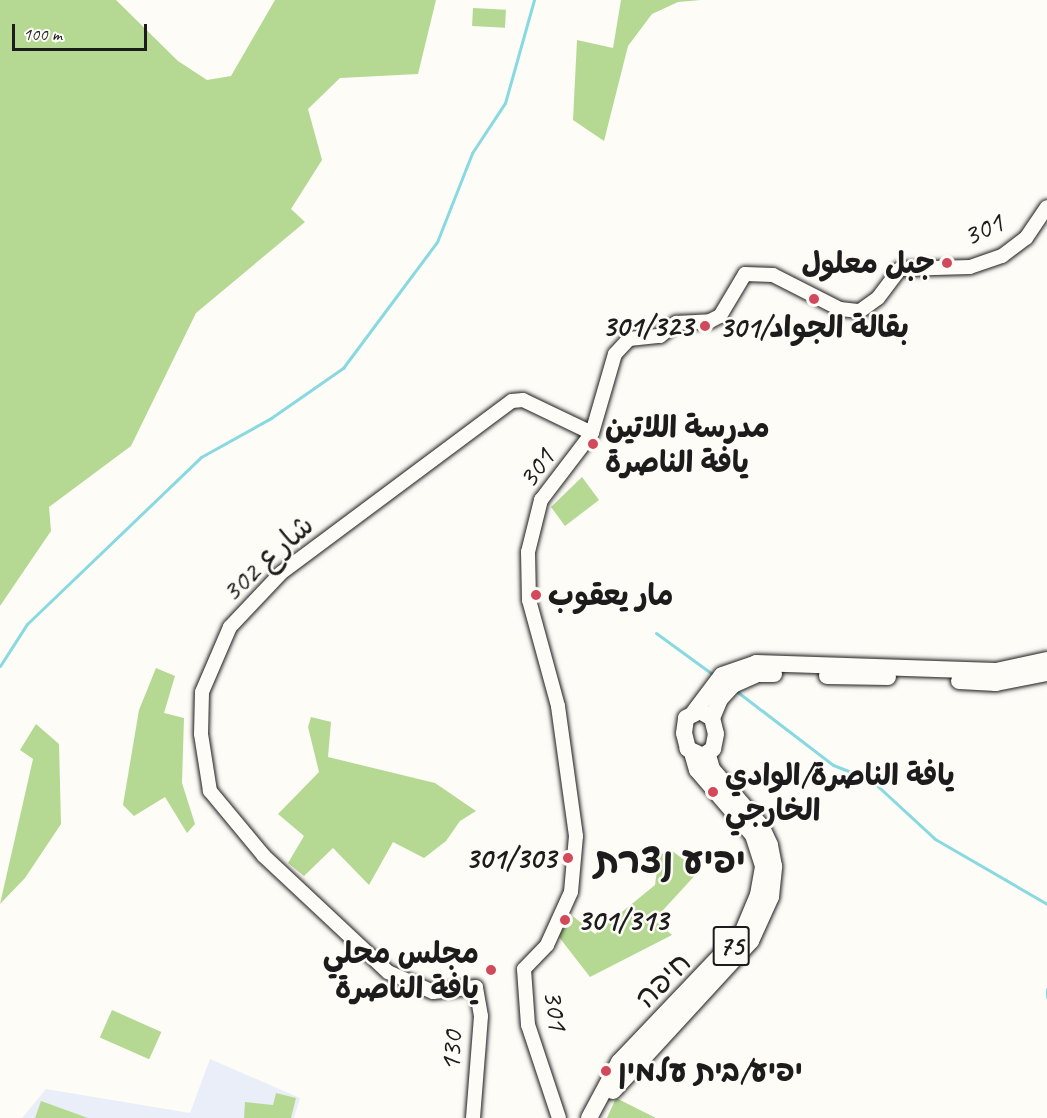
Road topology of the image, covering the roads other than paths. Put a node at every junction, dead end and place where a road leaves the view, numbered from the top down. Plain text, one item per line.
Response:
1 (1047, 207) edge
2 (592, 433) junction
3 (1047, 660) edge
4 (1047, 673) edge
5 (694, 712) junction
6 (712, 718) junction
7 (700, 754) junction
8 (476, 987) joint
9 (473, 1118) edge
10 (559, 1118) edge
11 (589, 1118) edge
12 (598, 1118) edge

1 - 2 street, 301
2 - 8 street, شارع 302
2 - 10 street, 301
3 - 5 highway
4 - 6 highway
5 - 6 highway
5 - 7 highway, 75
6 - 7 highway
7 - 11 highway, חיפה / 75
7 - 12 highway, חיפה / 75
8 - 9 street, 130

